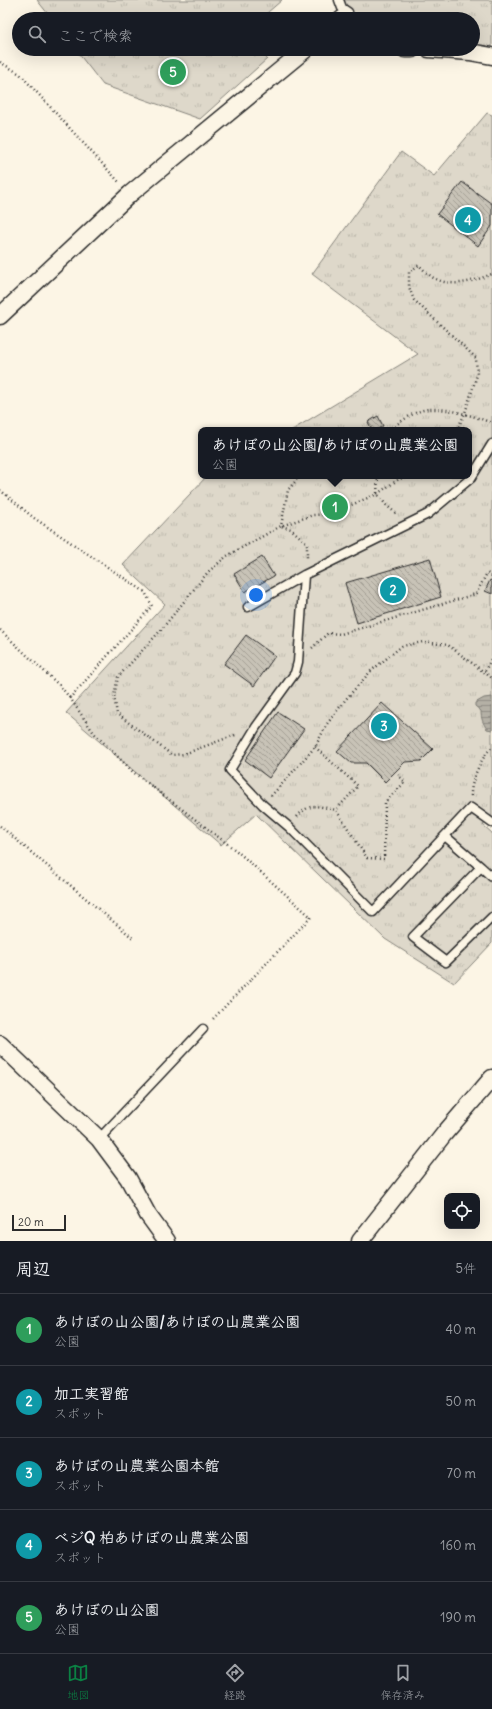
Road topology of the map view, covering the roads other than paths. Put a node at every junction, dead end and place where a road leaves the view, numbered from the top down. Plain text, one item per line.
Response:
1 (339, 0) edge
2 (348, 12) edge
3 (480, 54) edge
4 (298, 56) edge
5 (492, 56) edge
6 (0, 316) edge
7 (492, 444) edge
8 (472, 476) edge
9 (470, 479) edge
10 (304, 575) junction
11 (248, 607) dead end
12 (492, 823) edge
13 (445, 836) junction
14 (481, 867) junction
15 (492, 877) edge
16 (492, 917) edge
17 (203, 1028) road end
18 (0, 1044) edge
19 (492, 1078) edge
20 (99, 1139) junction
21 (167, 1241) edge
22 (360, 1241) edge

1 - 2 lane
3 - 5 street
4 - 6 street
7 - 8 lane
9 - 10 lane
10 - 11 lane
10 - 13 lane
12 - 13 lane
13 - 14 lane
14 - 15 lane
14 - 16 lane
17 - 20 lane
18 - 20 street
19 - 22 street
20 - 21 street

